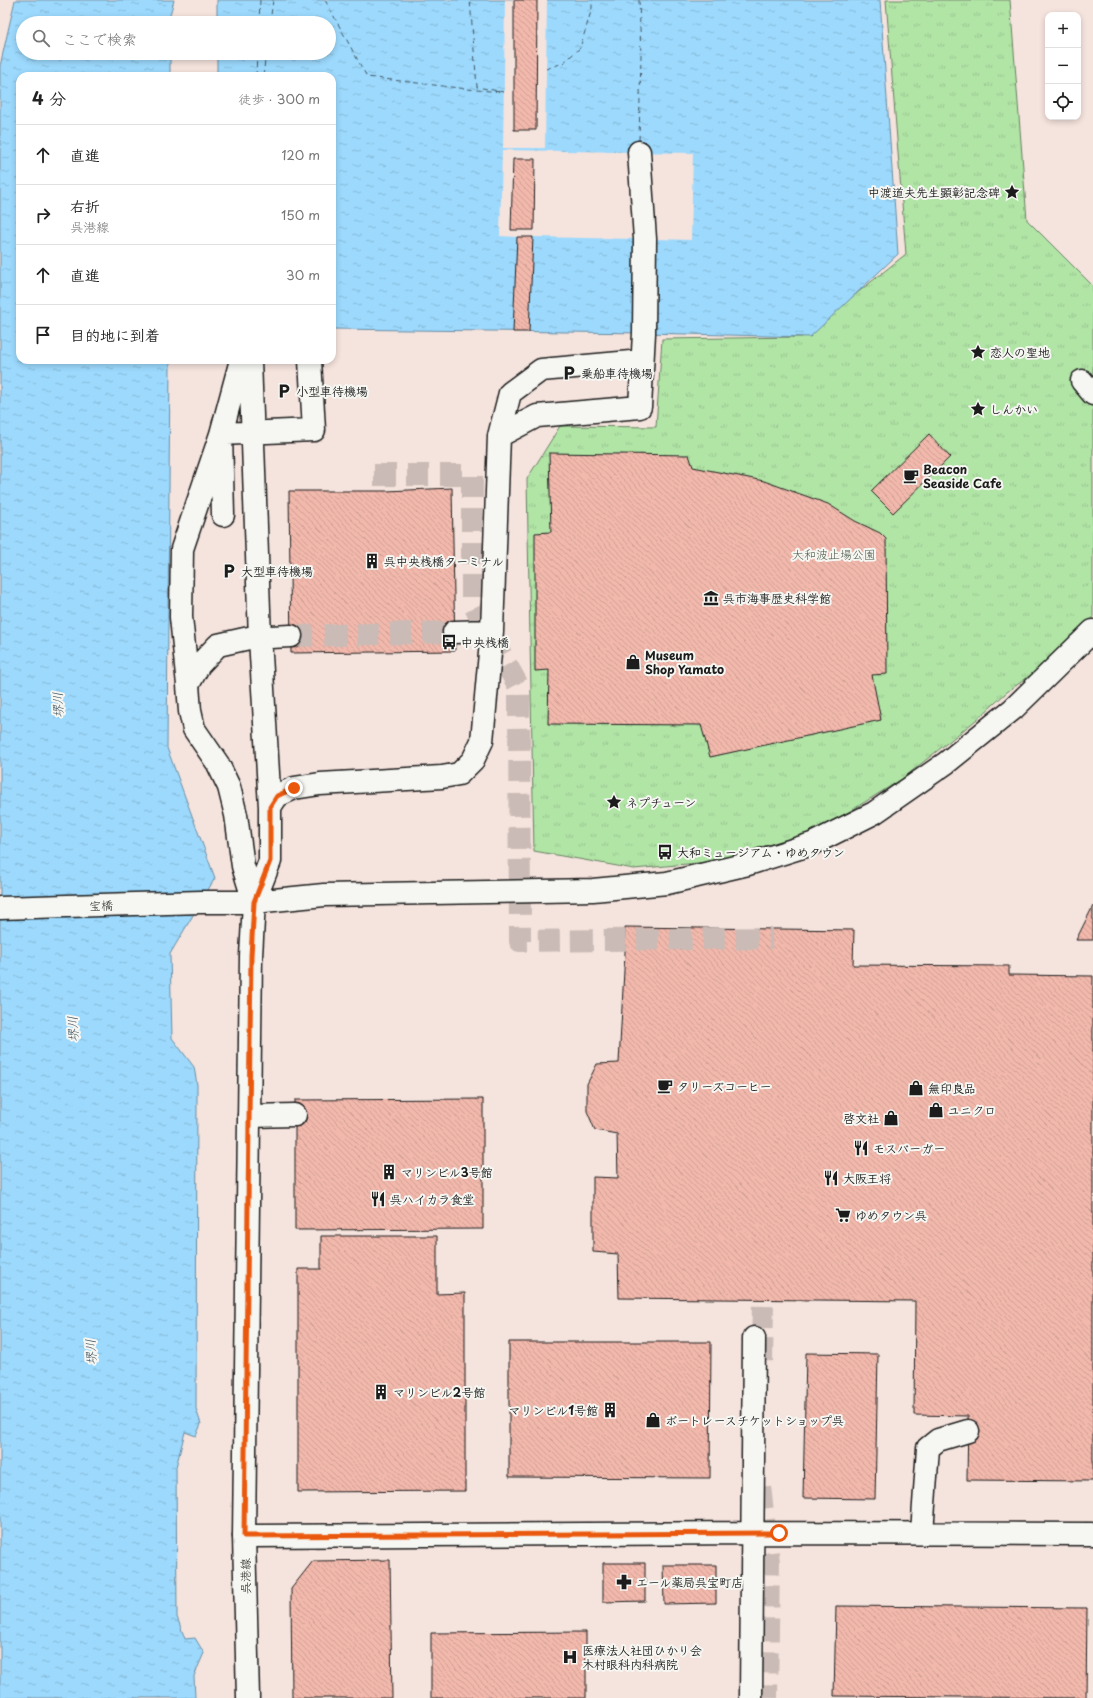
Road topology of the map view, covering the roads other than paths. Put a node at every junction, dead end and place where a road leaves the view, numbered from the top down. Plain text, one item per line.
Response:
1 (639, 152) dead end
2 (642, 361) junction
3 (240, 364) edge
4 (250, 364) edge
5 (310, 364) edge
6 (253, 433) junction
7 (222, 434) junction
8 (499, 436) junction
9 (223, 514) dead end
10 (492, 631) junction
11 (1093, 631) edge
12 (454, 632) tunnel mouth
13 (291, 636) tunnel mouth
14 (260, 638) junction
15 (188, 685) junction
16 (270, 807) junction
17 (254, 902) junction
18 (0, 908) edge
19 (295, 1115) dead end
20 (249, 1116) junction
21 (754, 1338) tunnel mouth
22 (968, 1431) dead end
23 (751, 1533) junction
24 (922, 1533) junction
25 (1093, 1534) edge
26 (244, 1536) junction
27 (248, 1698) edge
28 (751, 1698) edge

1 - 2 street
2 - 8 street
2 - 8 street
3 - 7 street
4 - 6 street
5 - 6 street
6 - 7 street
6 - 14 street
7 - 9 street
7 - 15 street
8 - 10 street
10 - 12 street
10 - 16 street
11 - 17 street, 宝橋
13 - 14 street
14 - 15 street
14 - 16 street
15 - 17 street
16 - 17 street
17 - 18 street, 宝橋
17 - 20 street, 呉港線
19 - 20 street
20 - 26 street, 呉港線
21 - 23 street
22 - 24 street
23 - 24 street
23 - 26 street
23 - 28 street
24 - 25 street
26 - 27 street, 呉港線

